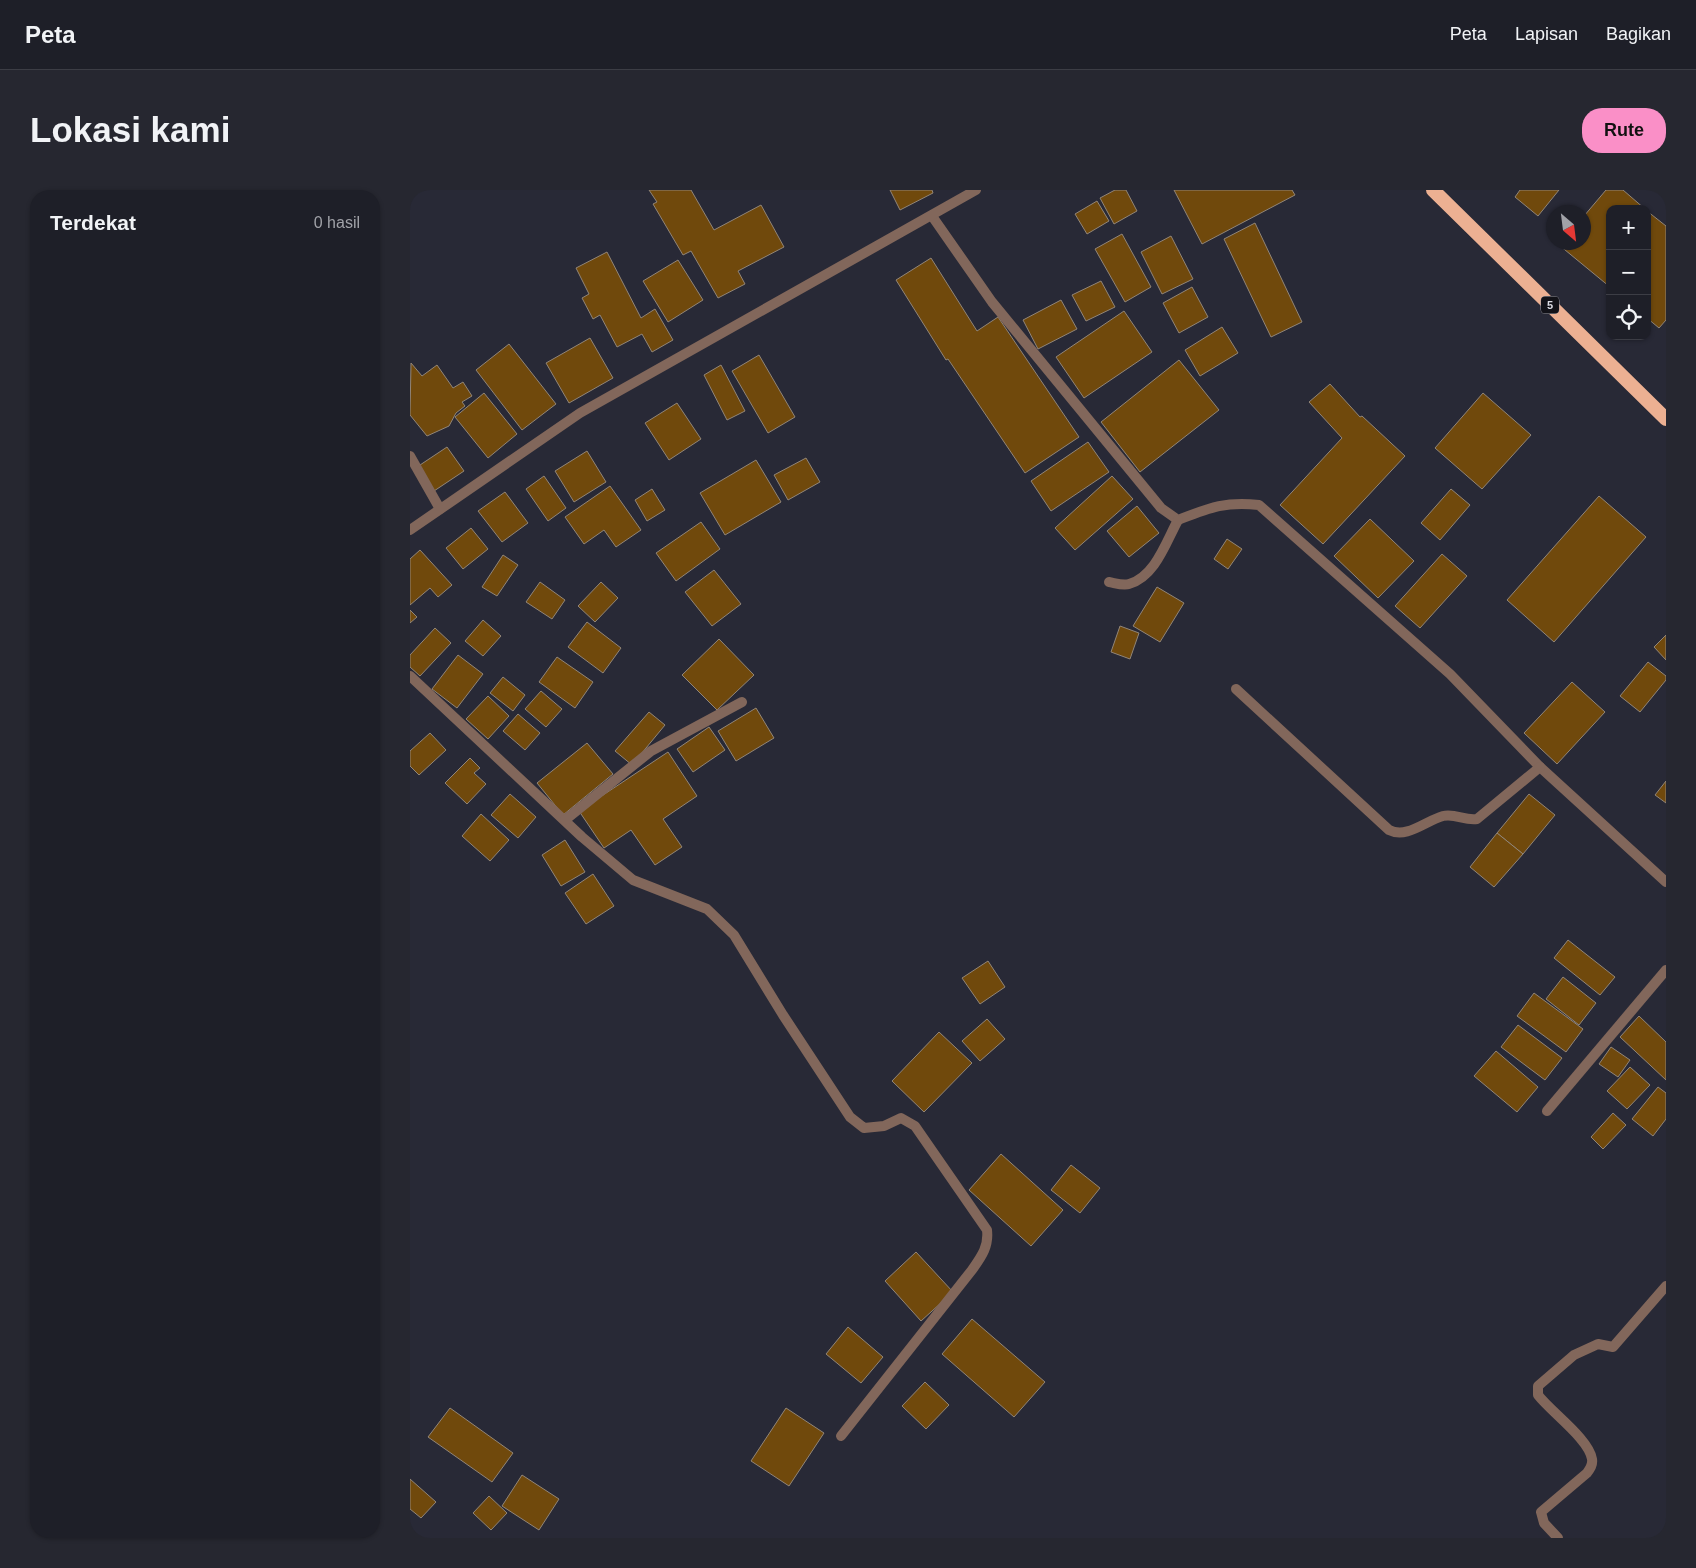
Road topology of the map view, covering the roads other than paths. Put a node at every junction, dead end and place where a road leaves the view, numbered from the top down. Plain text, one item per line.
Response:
1 (976, 190) edge
2 (1433, 190) edge
3 (932, 216) junction
4 (1666, 419) edge
5 (410, 456) edge
6 (440, 509) junction
7 (1178, 520) junction
8 (410, 530) edge
9 (1109, 582) dead end
10 (410, 676) edge
11 (1236, 689) dead end
12 (742, 702) dead end
13 (1540, 767) junction
14 (565, 820) junction
15 (1666, 882) edge
16 (1666, 970) edge
17 (1547, 1111) dead end
18 (1666, 1286) edge
19 (841, 1436) dead end
20 (1558, 1538) edge

1 - 3 street
2 - 4 highway, 5
3 - 6 street
3 - 7 street
5 - 6 street
6 - 8 street
7 - 9 street
7 - 13 street
10 - 14 street
11 - 13 street
12 - 14 street
13 - 15 street
14 - 19 street
16 - 17 street
18 - 20 street

